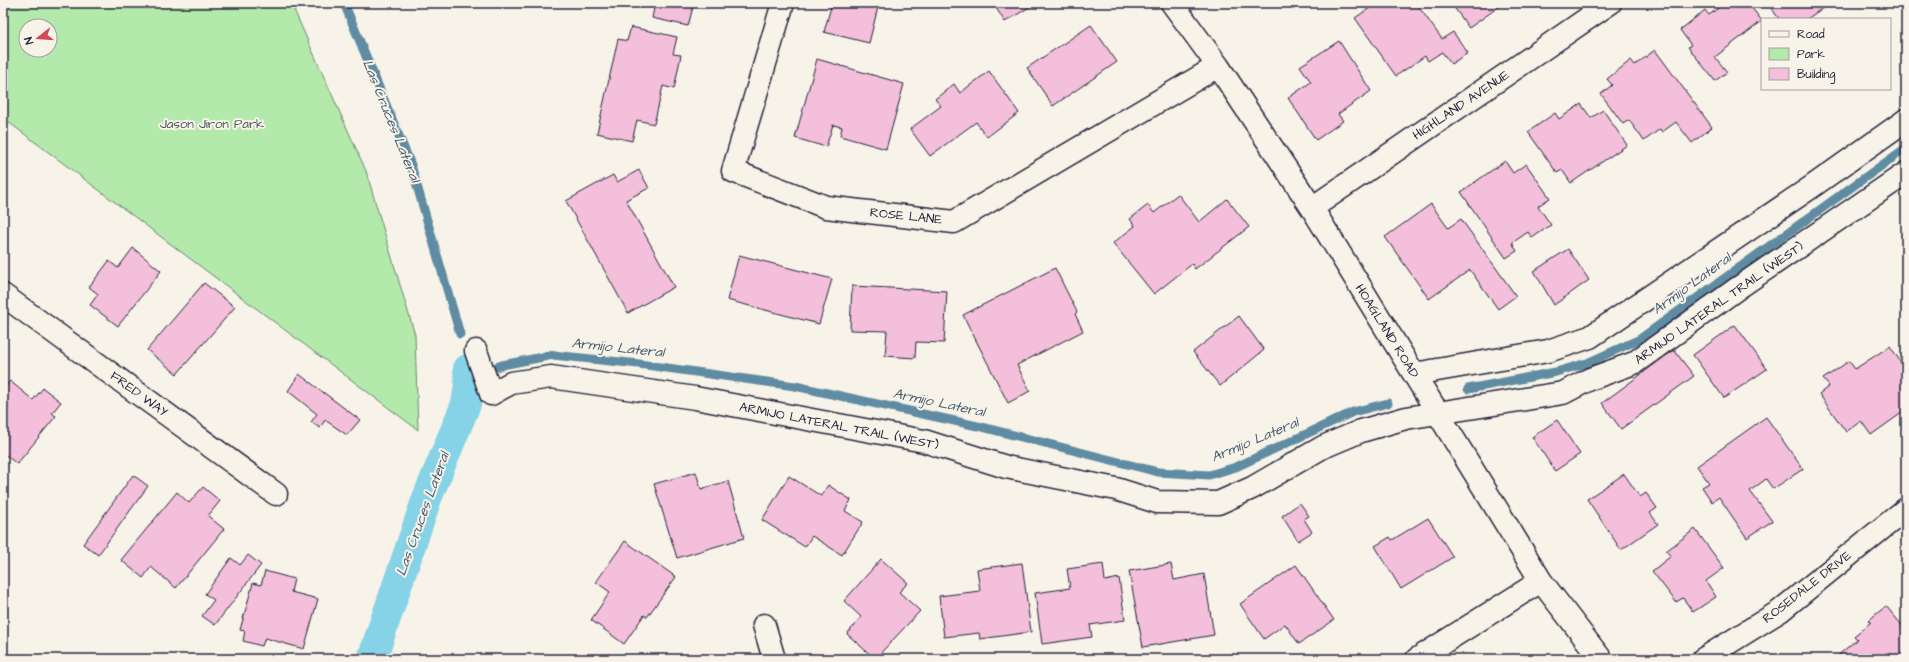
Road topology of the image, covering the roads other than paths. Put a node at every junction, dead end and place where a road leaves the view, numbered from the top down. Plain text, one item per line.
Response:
1 (783, 3) edge
2 (1172, 3) edge
3 (1610, 3) edge
4 (1218, 66) junction
5 (1906, 120) edge
6 (1906, 173) edge
7 (1312, 208) junction
8 (3, 295) edge
9 (481, 364) dead end
10 (1414, 374) junction
11 (1438, 413) junction
12 (276, 494) dead end
13 (1906, 509) edge
14 (1541, 581) junction
15 (764, 625) dead end
16 (774, 659) edge
17 (1417, 659) edge
18 (1601, 659) edge
19 (1704, 659) edge

1 - 4 street, ROSE LANE
2 - 4 street, HOAGLAND ROAD
3 - 7 street, HIGHLAND AVENUE
4 - 7 street, HOAGLAND ROAD
5 - 10 street
6 - 11 street, ARMIJO LATERAL TRAIL (WEST)
7 - 10 street, HOAGLAND ROAD
8 - 12 street, FRED WAY
9 - 11 street, ARMIJO LATERAL TRAIL (WEST)
10 - 11 street, HOAGLAND ROAD
11 - 14 street, HOAGLAND ROAD
13 - 19 street, ROSEDALE DRIVE
14 - 17 street
14 - 18 street, HOAGLAND ROAD
15 - 16 street

